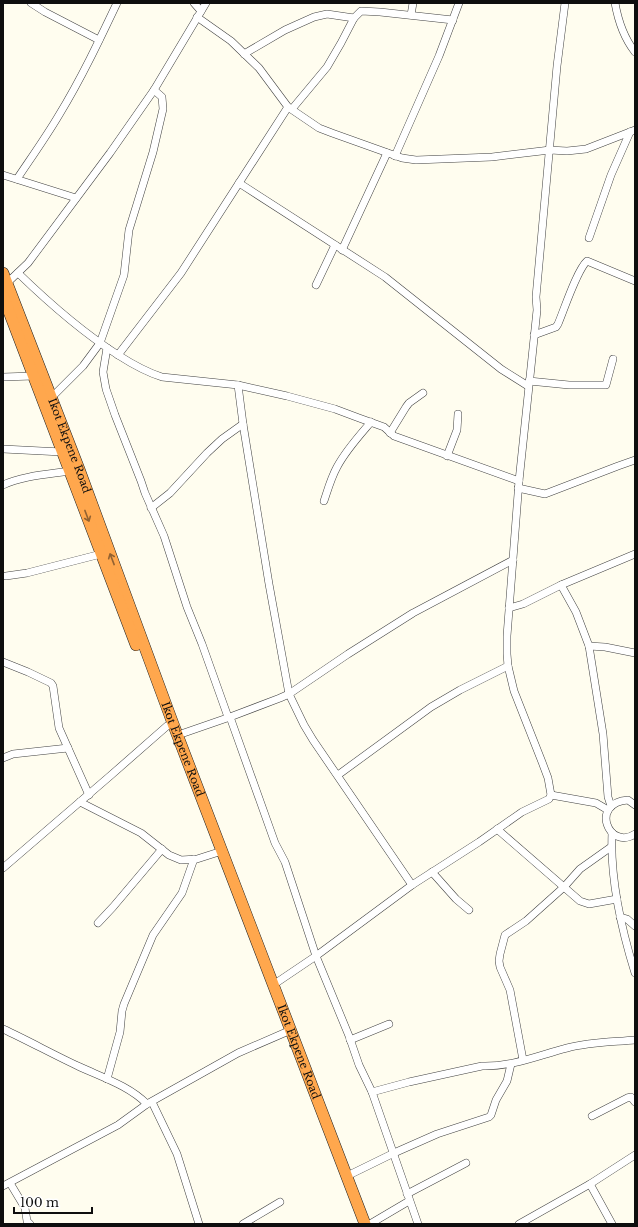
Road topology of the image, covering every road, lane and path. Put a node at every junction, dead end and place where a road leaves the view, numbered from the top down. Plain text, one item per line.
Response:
1 (31, 3) edge
2 (117, 3) edge
3 (194, 3) edge
4 (206, 3) edge
5 (413, 3) edge
6 (459, 3) edge
7 (565, 3) edge
8 (615, 3) edge
9 (199, 14) junction
10 (411, 15) junction
11 (354, 18) junction
12 (453, 20) junction
13 (99, 40) junction
14 (635, 52) edge
15 (244, 54) junction
16 (154, 90) junction
17 (290, 108) junction
18 (633, 131) edge
19 (550, 150) junction
20 (387, 153) junction
21 (395, 156) junction
22 (3, 175) edge
23 (17, 179) junction
24 (239, 183) junction
25 (76, 198) junction
26 (589, 238) dead end
27 (335, 246) junction
28 (342, 250) junction
29 (18, 273) junction
30 (5, 278) edge
31 (635, 281) edge
32 (316, 284) dead end
33 (3, 297) edge
34 (534, 335) junction
35 (100, 343) junction
36 (107, 348) junction
37 (118, 355) junction
38 (613, 359) dead end
39 (33, 376) junction
40 (3, 377) edge
41 (529, 384) junction
42 (238, 385) junction
43 (423, 393) dead end
44 (51, 398) junction
45 (458, 414) dead end
46 (371, 422) junction
47 (243, 424) junction
48 (390, 433) junction
49 (3, 449) edge
50 (62, 452) junction
51 (447, 456) junction
52 (635, 460) edge
53 (70, 471) junction
54 (3, 485) edge
55 (518, 485) junction
56 (324, 501) dead end
57 (151, 508) junction
58 (101, 554) junction
59 (635, 554) edge
60 (513, 560) junction
61 (6, 576) dead end
62 (561, 585) junction
63 (509, 608) junction
64 (589, 646) junction
65 (635, 653) edge
66 (3, 662) edge
67 (508, 666) junction
68 (289, 694) junction
69 (229, 717) junction
70 (167, 726) junction
71 (178, 735) junction
72 (68, 748) junction
73 (3, 758) edge
74 (338, 775) junction
75 (89, 795) junction
76 (551, 795) junction
77 (632, 800) edge
78 (80, 802) junction
79 (635, 805) edge
80 (609, 808) junction
81 (497, 829) junction
82 (612, 833) junction
83 (635, 834) edge
84 (611, 847) junction
85 (162, 849) junction
86 (219, 851) junction
87 (194, 859) junction
88 (3, 868) edge
89 (432, 872) junction
90 (412, 885) junction
91 (564, 887) junction
92 (616, 899) junction
93 (469, 910) dead end
94 (620, 917) junction
95 (98, 923) dead end
96 (635, 926) edge
97 (316, 956) junction
98 (635, 973) edge
99 (273, 985) junction
100 (389, 1024) dead end
101 (3, 1029) edge
102 (288, 1031) junction
103 (350, 1040) junction
104 (635, 1040) edge
105 (524, 1060) junction
106 (510, 1064) junction
107 (107, 1079) junction
108 (372, 1092) junction
109 (635, 1102) edge
110 (150, 1103) junction
111 (592, 1116) dead end
112 (394, 1153) junction
113 (635, 1155) edge
114 (466, 1162) dead end
115 (347, 1176) junction
116 (6, 1184) edge
117 (590, 1184) junction
118 (408, 1197) junction
119 (280, 1202) dead end
120 (30, 1224) edge
121 (199, 1224) edge
122 (243, 1224) edge
123 (358, 1224) edge
124 (365, 1224) edge
125 (370, 1224) edge
126 (418, 1224) edge
127 (519, 1224) edge
128 (612, 1224) edge

1 - 13 street
2 - 13 street
3 - 9 street
4 - 9 street
5 - 10 street
6 - 12 street
7 - 19 street
8 - 14 street
9 - 15 street
9 - 16 street
10 - 11 street
10 - 12 street
11 - 15 street
11 - 17 street
12 - 21 street
13 - 23 street
15 - 17 street
16 - 25 street
16 - 35 street
17 - 20 street
17 - 24 street
18 - 19 street
18 - 26 street
19 - 21 street
19 - 34 street
20 - 21 street
20 - 28 street
22 - 23 street
23 - 25 street
24 - 27 street
24 - 37 street
25 - 29 street
27 - 28 street
27 - 32 street
28 - 41 street
29 - 30 street
29 - 35 street
30 - 44 highway, Ikot Ekpene Road
31 - 34 street
33 - 39 highway, Ikot Ekpene Road
34 - 41 street
35 - 36 street
35 - 44 street
36 - 37 street
36 - 57 street
37 - 42 street
38 - 41 street
39 - 40 street
39 - 50 highway, Ikot Ekpene Road
41 - 55 street
42 - 46 street
42 - 47 street
43 - 48 street
71 -> 44 highway, Ikot Ekpene Road
45 - 51 street
46 - 48 street
46 - 56 street
47 - 57 street
47 - 68 street
48 - 51 street
49 - 50 street
50 - 53 highway, Ikot Ekpene Road
51 - 55 street
52 - 55 street
53 - 54 street
53 -> 58 highway, Ikot Ekpene Road
55 - 60 street
57 - 69 street
58 - 61 street
58 - 70 highway, Ikot Ekpene Road
59 - 62 street
60 - 63 street
60 - 68 street
62 - 63 street
62 - 64 street
63 - 67 street
64 - 65 street
64 - 80 street
66 - 72 street
67 - 74 street
67 - 76 street
68 - 69 street
68 - 74 street
69 - 71 street
69 - 97 street
70 - 75 street
70 - 86 highway, Ikot Ekpene Road
71 - 86 highway, Ikot Ekpene Road
72 - 73 street
72 - 75 street
74 - 90 street
75 - 78 street
76 - 80 street
76 - 81 street
77 - 79 street
77 - 80 street
78 - 85 street
78 - 88 street
80 - 82 street
81 - 89 street
81 - 91 street
82 - 83 street
82 - 84 street
84 - 91 street
84 - 92 street
85 - 87 street
85 - 95 street
86 - 87 street
86 - 99 highway, Ikot Ekpene Road
86 - 102 highway, Ikot Ekpene Road
87 - 107 street
89 - 90 street
89 - 93 street
90 - 97 street
91 - 92 street
91 - 105 street
92 - 94 street
94 - 96 street
94 - 98 street
97 - 99 street
97 - 103 street
99 - 102 highway, Ikot Ekpene Road
100 - 103 street
101 - 107 street
102 - 110 street
102 - 115 highway, Ikot Ekpene Road
102 - 123 highway, Ikot Ekpene Road
103 - 108 street
104 - 105 street
105 - 106 street
106 - 108 street
106 - 112 street
107 - 110 street
108 - 112 street
109 - 111 street
110 - 116 street
110 - 121 street
112 - 115 street
112 - 118 street
113 - 117 street
114 - 118 street
115 - 124 highway, Ikot Ekpene Road
116 - 120 street
117 - 127 street
117 - 128 street
118 - 125 street
118 - 126 street
119 - 122 street

